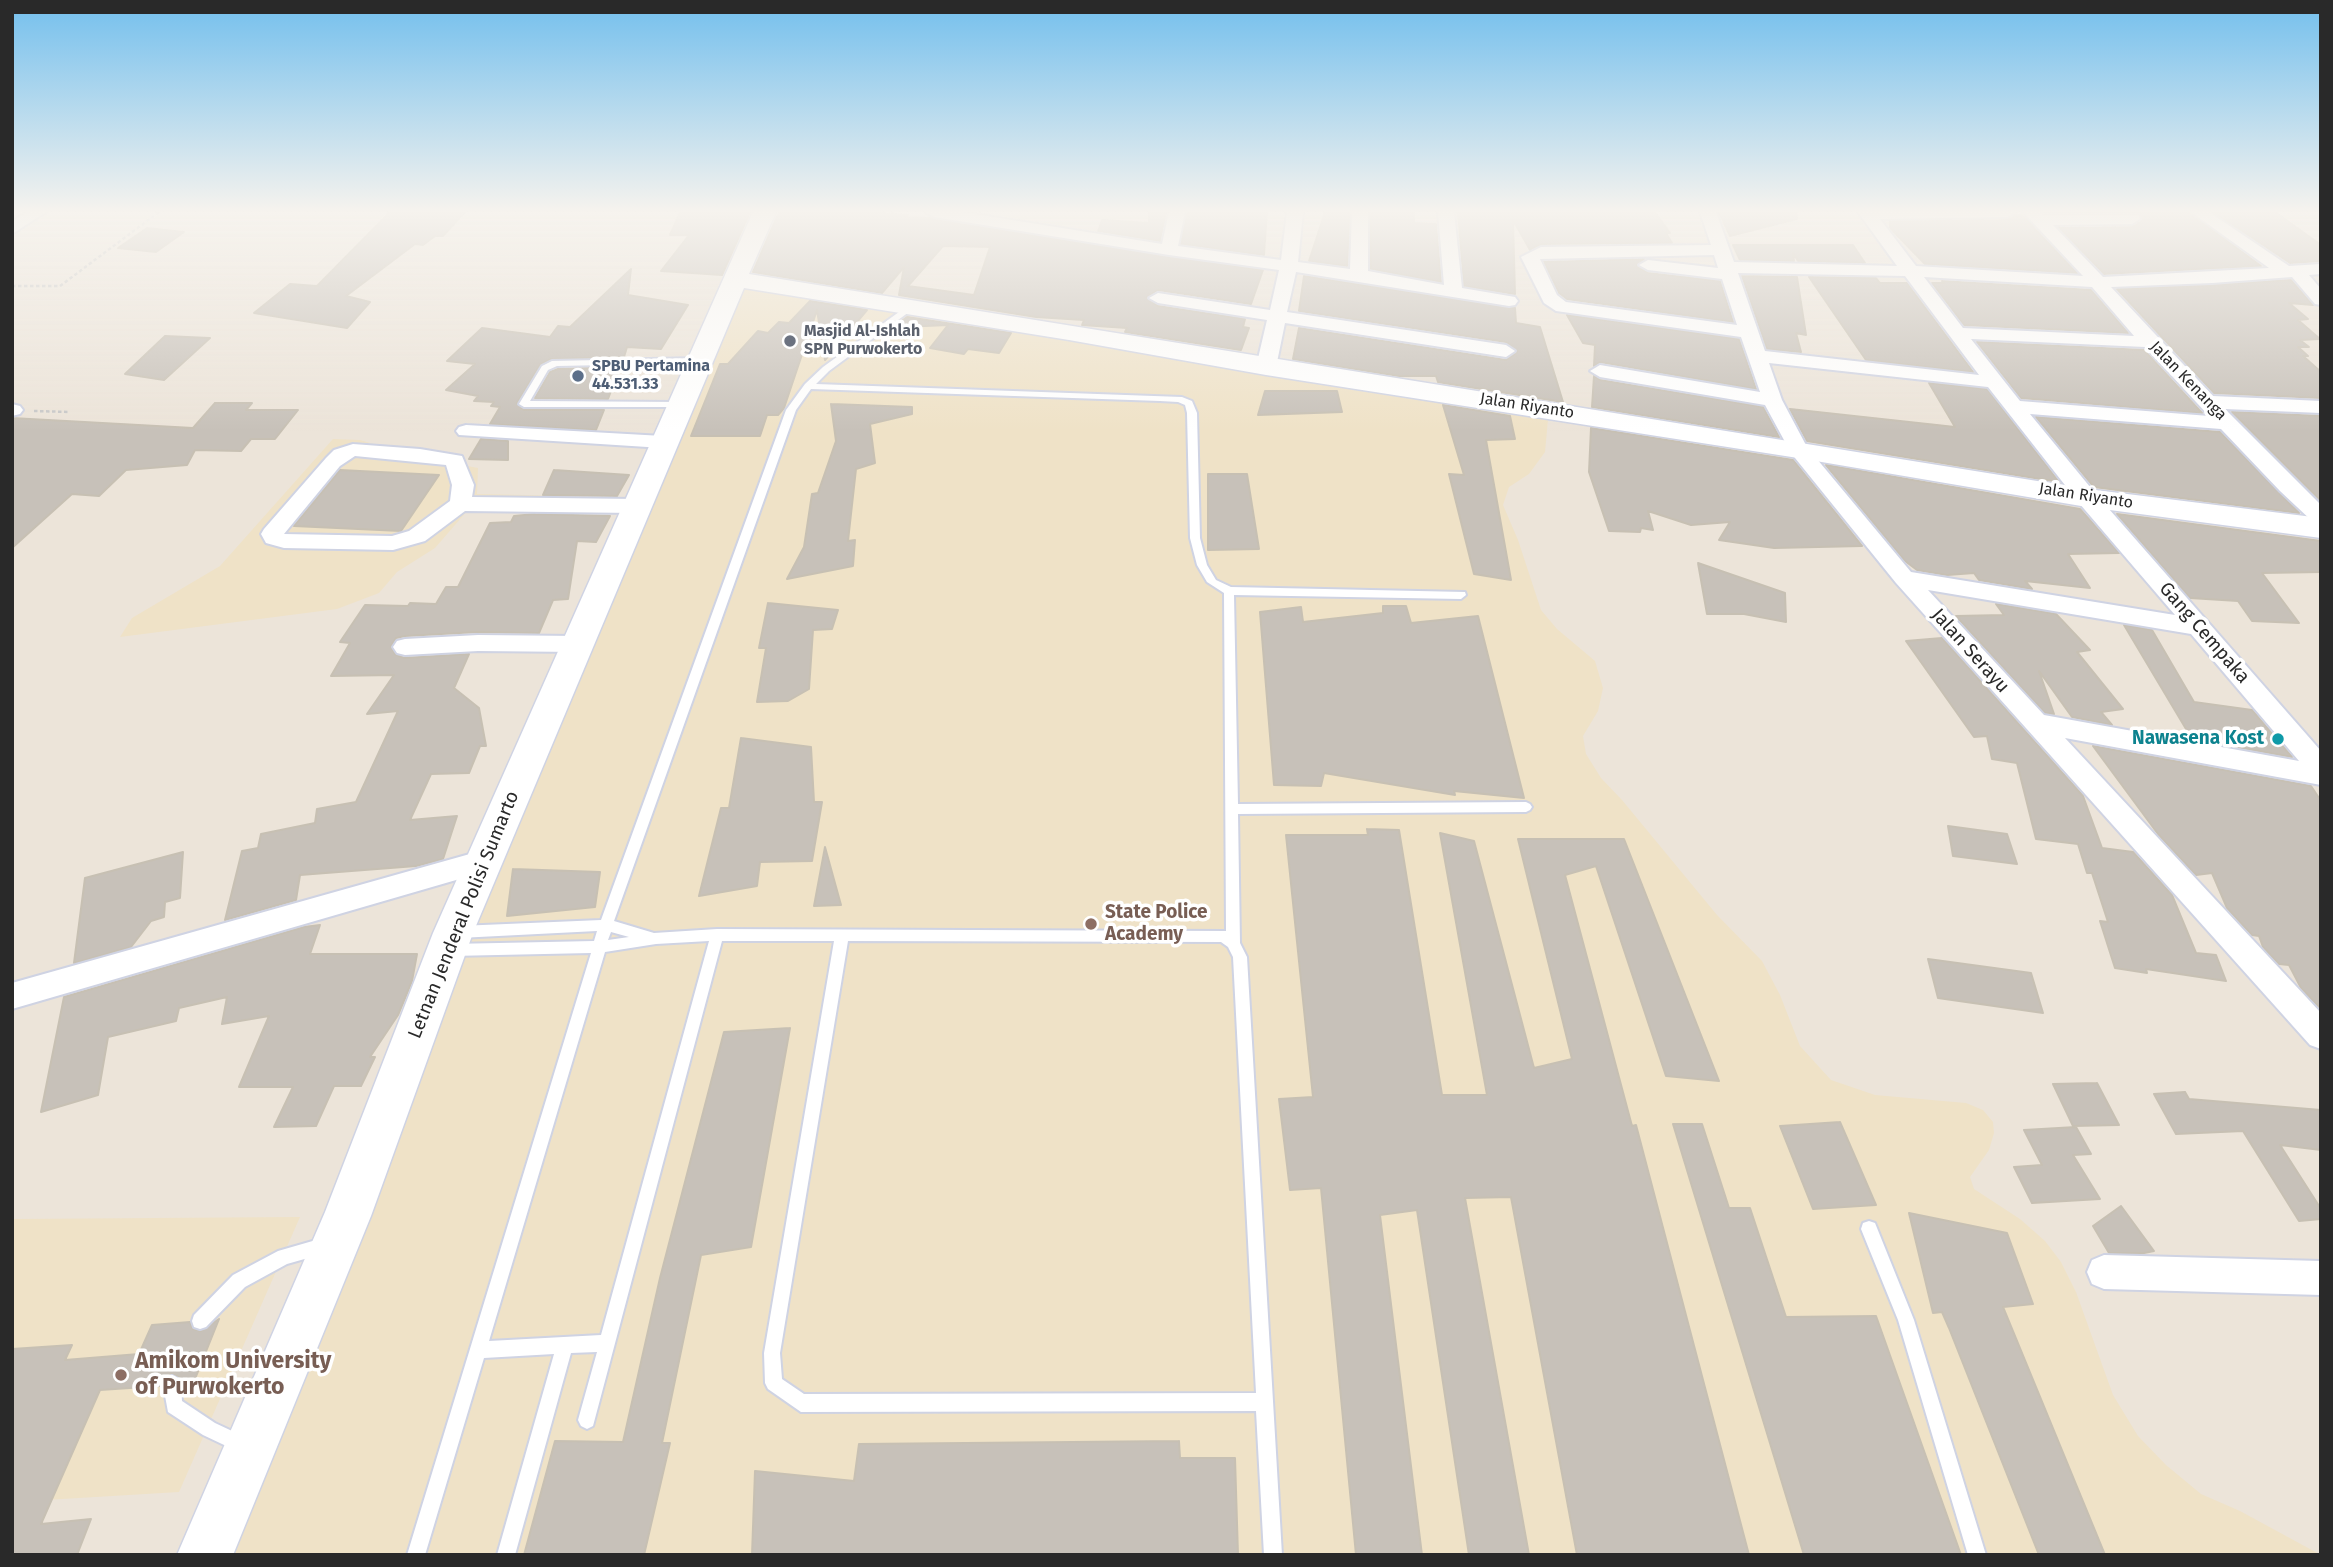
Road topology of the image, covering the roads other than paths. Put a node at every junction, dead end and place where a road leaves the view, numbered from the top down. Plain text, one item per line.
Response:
1 (730, 285) edge
2 (772, 285) edge
3 (1276, 285) edge
4 (1415, 285) edge
5 (1452, 285) edge
6 (1543, 285) edge
7 (1733, 285) edge
8 (1920, 285) edge
9 (2101, 285) edge
10 (2306, 285) edge
11 (1453, 292) junction
12 (1158, 298) dead end
13 (2321, 300) edge
14 (1509, 302) dead end
15 (910, 307) junction
16 (1269, 315) junction
17 (1748, 332) junction
18 (1957, 333) junction
19 (2151, 342) junction
20 (1506, 351) dead end
21 (1756, 356) junction
22 (698, 361) junction
23 (1258, 366) junction
24 (1600, 371) dead end
25 (1994, 382) junction
26 (808, 386) junction
27 (1772, 401) junction
28 (2208, 402) junction
29 (679, 405) junction
30 (2016, 407) junction
31 (2321, 407) edge
32 (2228, 423) junction
33 (466, 431) dead end
34 (663, 442) junction
35 (1798, 449) junction
36 (2087, 498) junction
37 (460, 503) junction
38 (636, 506) junction
39 (2321, 517) edge
40 (2321, 528) edge
41 (1904, 578) junction
42 (1229, 591) junction
43 (1461, 595) dead end
44 (2198, 627) junction
45 (577, 644) junction
46 (405, 647) dead end
47 (2036, 723) junction
48 (2321, 769) edge
49 (2321, 775) edge
50 (1526, 807) dead end
51 (1231, 809) junction
52 (484, 861) junction
53 (606, 925) junction
54 (717, 935) junction
55 (842, 936) junction
56 (656, 938) junction
57 (450, 942) junction
58 (1233, 943) junction
59 (600, 947) junction
60 (12, 996) edge
61 (2321, 1035) edge
62 (1869, 1229) dead end
63 (337, 1241) junction
64 (2104, 1272) dead end
65 (2321, 1278) edge
66 (200, 1321) dead end
67 (607, 1343) junction
68 (565, 1345) junction
69 (478, 1350) junction
70 (172, 1385) dead end
71 (1265, 1402) junction
72 (587, 1420) dead end
73 (250, 1448) junction
74 (205, 1555) edge
75 (416, 1555) edge
76 (506, 1555) edge
77 (1273, 1555) edge
78 (1977, 1555) edge

1 - 22 street, Letnan Jenderal Polisi Sumarto
2 - 15 street, Jalan Riyanto
3 - 16 street
4 - 11 street
5 - 11 street
6 - 17 street
7 - 17 street, Jalan Serayu
8 - 18 street, Gang Cempaka
9 - 19 street, Jalan Kenanga
10 - 13 street
11 - 14 street
12 - 16 street
15 - 23 street, Jalan Riyanto
15 - 26 lane
16 - 20 street
16 - 23 street
17 - 21 street, Jalan Serayu
18 - 19 street
18 - 25 street, Gang Cempaka
19 - 28 street, Jalan Kenanga
21 - 25 street
21 - 27 street, Jalan Serayu
22 - 29 street, Letnan Jenderal Polisi Sumarto
22 - 29 lane
23 - 35 street, Jalan Riyanto
24 - 27 street
25 - 30 street, Gang Cempaka
26 - 42 lane
26 - 53 lane
27 - 35 street, Jalan Serayu
28 - 31 street
28 - 32 street, Jalan Kenanga
29 - 34 street, Letnan Jenderal Polisi Sumarto
30 - 32 street
30 - 36 street, Gang Cempaka
32 - 39 street, Jalan Kenanga
33 - 34 street
34 - 38 street, Letnan Jenderal Polisi Sumarto
35 - 36 street, Jalan Riyanto
35 - 41 street, Jalan Serayu
36 - 40 street, Jalan Riyanto
36 - 44 street, Gang Cempaka
37 - 37 street
37 - 38 street
38 - 45 street, Letnan Jenderal Polisi Sumarto
41 - 44 street
41 - 47 street, Jalan Serayu
42 - 43 lane
42 - 51 lane
44 - 48 street, Gang Cempaka
45 - 46 street
45 - 52 street, Letnan Jenderal Polisi Sumarto
47 - 49 street
47 - 61 street, Jalan Serayu
50 - 51 lane
51 - 58 lane
52 - 57 street, Letnan Jenderal Polisi Sumarto
52 - 60 street
53 - 56 lane
53 - 57 lane
53 - 59 lane
54 - 55 lane
54 - 56 lane
54 - 67 lane
55 - 58 lane
55 - 71 lane
56 - 59 lane
57 - 59 lane
57 - 63 street, Letnan Jenderal Polisi Sumarto
58 - 71 lane
59 - 69 lane
62 - 78 lane
63 - 66 lane
63 - 73 street, Letnan Jenderal Polisi Sumarto
64 - 65 street
67 - 68 lane
67 - 72 lane
68 - 69 lane
68 - 76 lane
69 - 75 lane
70 - 73 lane
71 - 77 lane
73 - 74 street, Letnan Jenderal Polisi Sumarto

